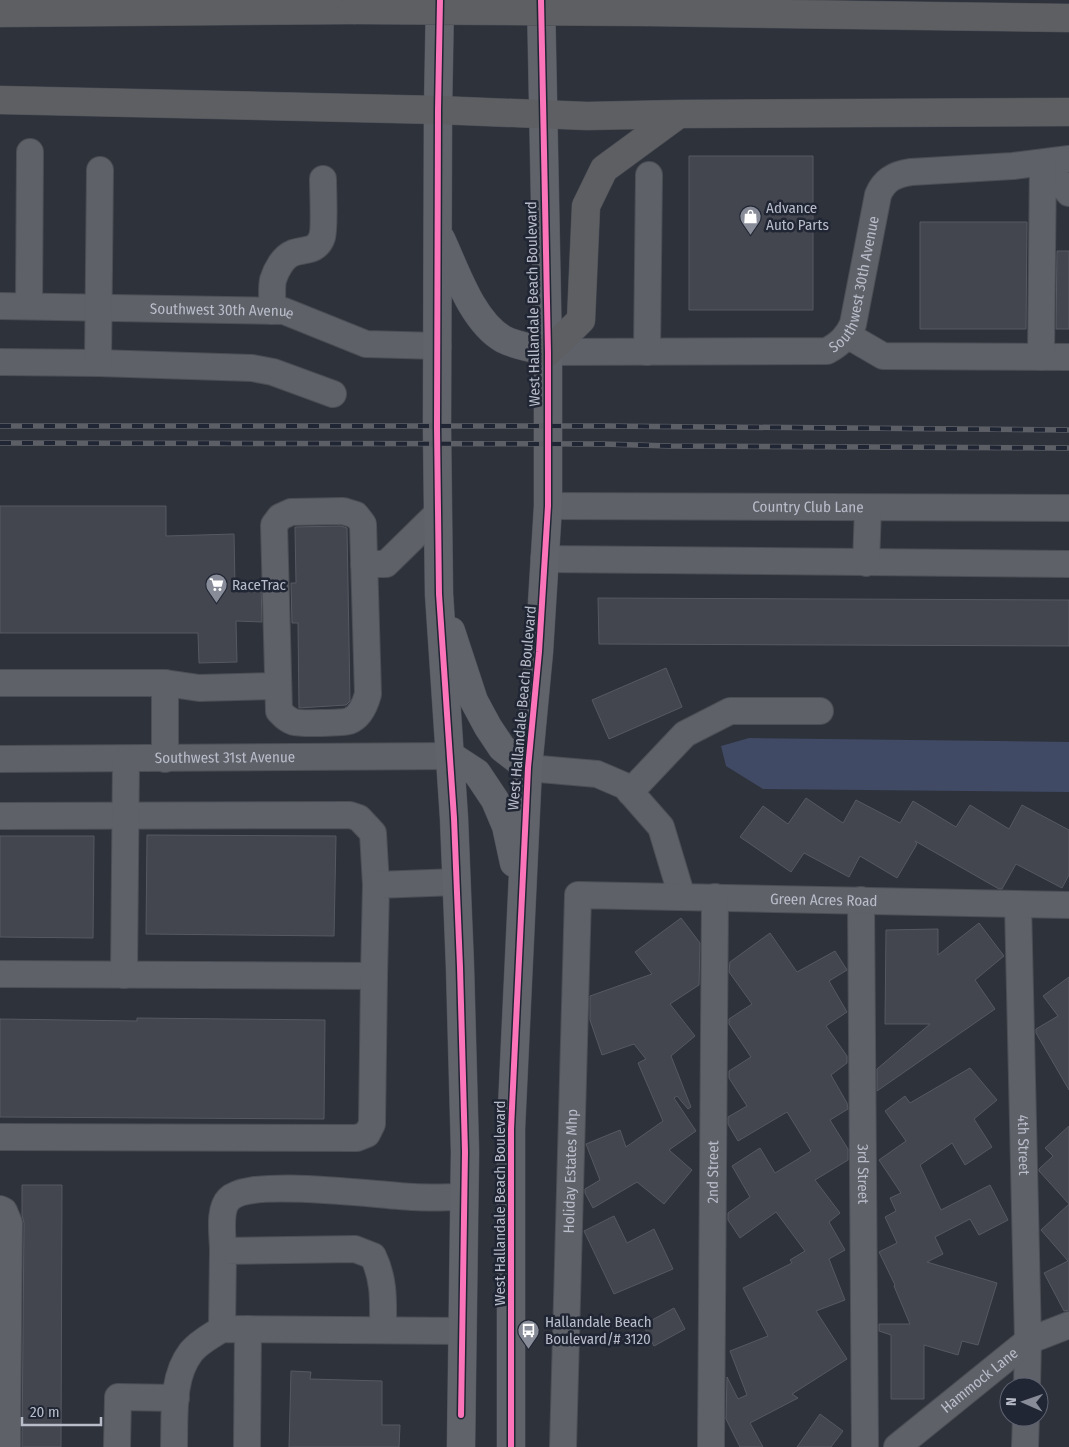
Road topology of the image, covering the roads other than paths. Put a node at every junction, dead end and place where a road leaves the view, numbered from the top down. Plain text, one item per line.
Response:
1 (440, 0) edge
2 (541, 0) edge
3 (0, 13) edge
4 (1069, 18) edge
5 (0, 100) edge
6 (438, 110) junction
7 (1069, 112) edge
8 (678, 114) junction
9 (542, 115) junction
10 (30, 152) dead end
11 (1069, 159) edge
12 (1043, 163) junction
13 (100, 170) dead end
14 (649, 175) dead end
15 (323, 179) dead end
16 (1069, 193) edge
17 (438, 232) junction
18 (0, 306) edge
19 (29, 306) junction
20 (99, 307) junction
21 (272, 311) junction
22 (847, 335) junction
23 (438, 346) junction
24 (548, 352) junction
25 (647, 352) junction
26 (1041, 357) junction
27 (1069, 358) edge
28 (0, 362) edge
29 (98, 363) junction
30 (333, 394) dead end
31 (548, 506) junction
32 (868, 508) junction
33 (1069, 508) edge
34 (438, 513) junction
35 (544, 559) junction
36 (866, 563) junction
37 (364, 564) junction
38 (1069, 564) edge
39 (440, 594) junction
40 (0, 683) edge
41 (165, 683) junction
42 (278, 686) junction
43 (820, 711) dead end
44 (451, 756) junction
45 (0, 759) edge
46 (126, 759) junction
47 (165, 759) junction
48 (528, 768) junction
49 (630, 792) junction
50 (0, 816) edge
51 (125, 816) junction
52 (457, 882) junction
53 (376, 885) junction
54 (578, 895) joint
55 (682, 897) junction
56 (715, 898) junction
57 (861, 900) junction
58 (522, 903) junction
59 (1018, 904) junction
60 (1069, 905) edge
61 (0, 974) edge
62 (124, 975) junction
63 (374, 976) junction
64 (0, 1137) edge
65 (464, 1197) junction
66 (0, 1208) edge
67 (223, 1251) junction
68 (1069, 1325) edge
69 (235, 1329) junction
70 (383, 1330) junction
71 (463, 1331) junction
72 (1028, 1341) junction
73 (1026, 1377) edge
74 (176, 1398) junction
75 (461, 1415) junction
76 (1026, 1427) edge
77 (7, 1447) edge
78 (117, 1447) edge
79 (174, 1447) edge
80 (247, 1447) edge
81 (462, 1447) edge
82 (470, 1447) edge
83 (511, 1447) edge
84 (563, 1447) edge
85 (711, 1447) edge
86 (865, 1447) edge
87 (896, 1447) edge
88 (1025, 1447) edge

1 - 6 main road
2 - 9 main road, West Hallandale Beach Boulevard
3 - 4 highway, bridge
5 - 6 highway
6 - 9 highway
6 - 17 main road
7 - 8 highway
8 - 9 highway
8 - 24 highway
9 - 24 main road, West Hallandale Beach Boulevard
10 - 19 street
11 - 12 street, Southwest 30th Avenue
12 - 16 street
12 - 22 street, Southwest 30th Avenue
12 - 26 street
13 - 20 street
14 - 25 street
15 - 21 street
17 - 23 main road
17 - 24 main road
18 - 19 street, Southwest 30th Avenue
19 - 20 street, Southwest 30th Avenue
20 - 21 street, Southwest 30th Avenue
20 - 29 street
21 - 23 street, Southwest 30th Avenue
22 - 25 street, Southwest 30th Avenue
22 - 26 street
23 - 34 main road
24 - 25 street, Southwest 30th Avenue
24 - 31 main road, West Hallandale Beach Boulevard
26 - 27 street
28 - 29 street
29 - 30 street
31 - 32 street, Country Club Lane
31 - 35 main road, West Hallandale Beach Boulevard
32 - 33 street, Country Club Lane
32 - 36 street
34 - 37 street
34 - 39 main road
35 - 36 street
35 - 48 main road, West Hallandale Beach Boulevard
36 - 38 street
37 - 42 street
37 - 42 street
39 - 44 main road
39 - 48 main road
40 - 41 street
41 - 42 street
41 - 47 street
43 - 49 street
44 - 47 street, Southwest 31st Avenue
44 - 52 main road
44 - 58 main road
45 - 46 street, Southwest 31st Avenue
46 - 47 street, Southwest 31st Avenue
46 - 51 street
48 - 49 street
48 - 58 main road, West Hallandale Beach Boulevard
49 - 55 street
50 - 51 street
51 - 53 street
51 - 62 street
52 - 53 street
52 - 65 main road
53 - 63 street
54 - 55 street, Green Acres Road
54 - 84 street, Holiday Estates Mhp
55 - 56 street, Green Acres Road
56 - 57 street, Green Acres Road
56 - 85 street, 2nd Street
57 - 59 street, Green Acres Road
57 - 86 street, 3rd Street
58 - 83 main road, West Hallandale Beach Boulevard
59 - 60 street, Green Acres Road
59 - 72 street, 4th Street
61 - 62 street
62 - 63 street
63 - 64 street
65 - 67 street
65 - 71 main road
66 - 77 street
67 - 69 street
67 - 70 street
68 - 72 street, Hammock Lane
69 - 70 street
69 - 74 street
69 - 80 street
70 - 71 street
71 - 75 main road
72 - 73 street, 4th Street
72 - 87 street, Hammock Lane
74 - 78 street
74 - 79 street
75 - 81 main road
75 - 82 main road
76 - 88 street

